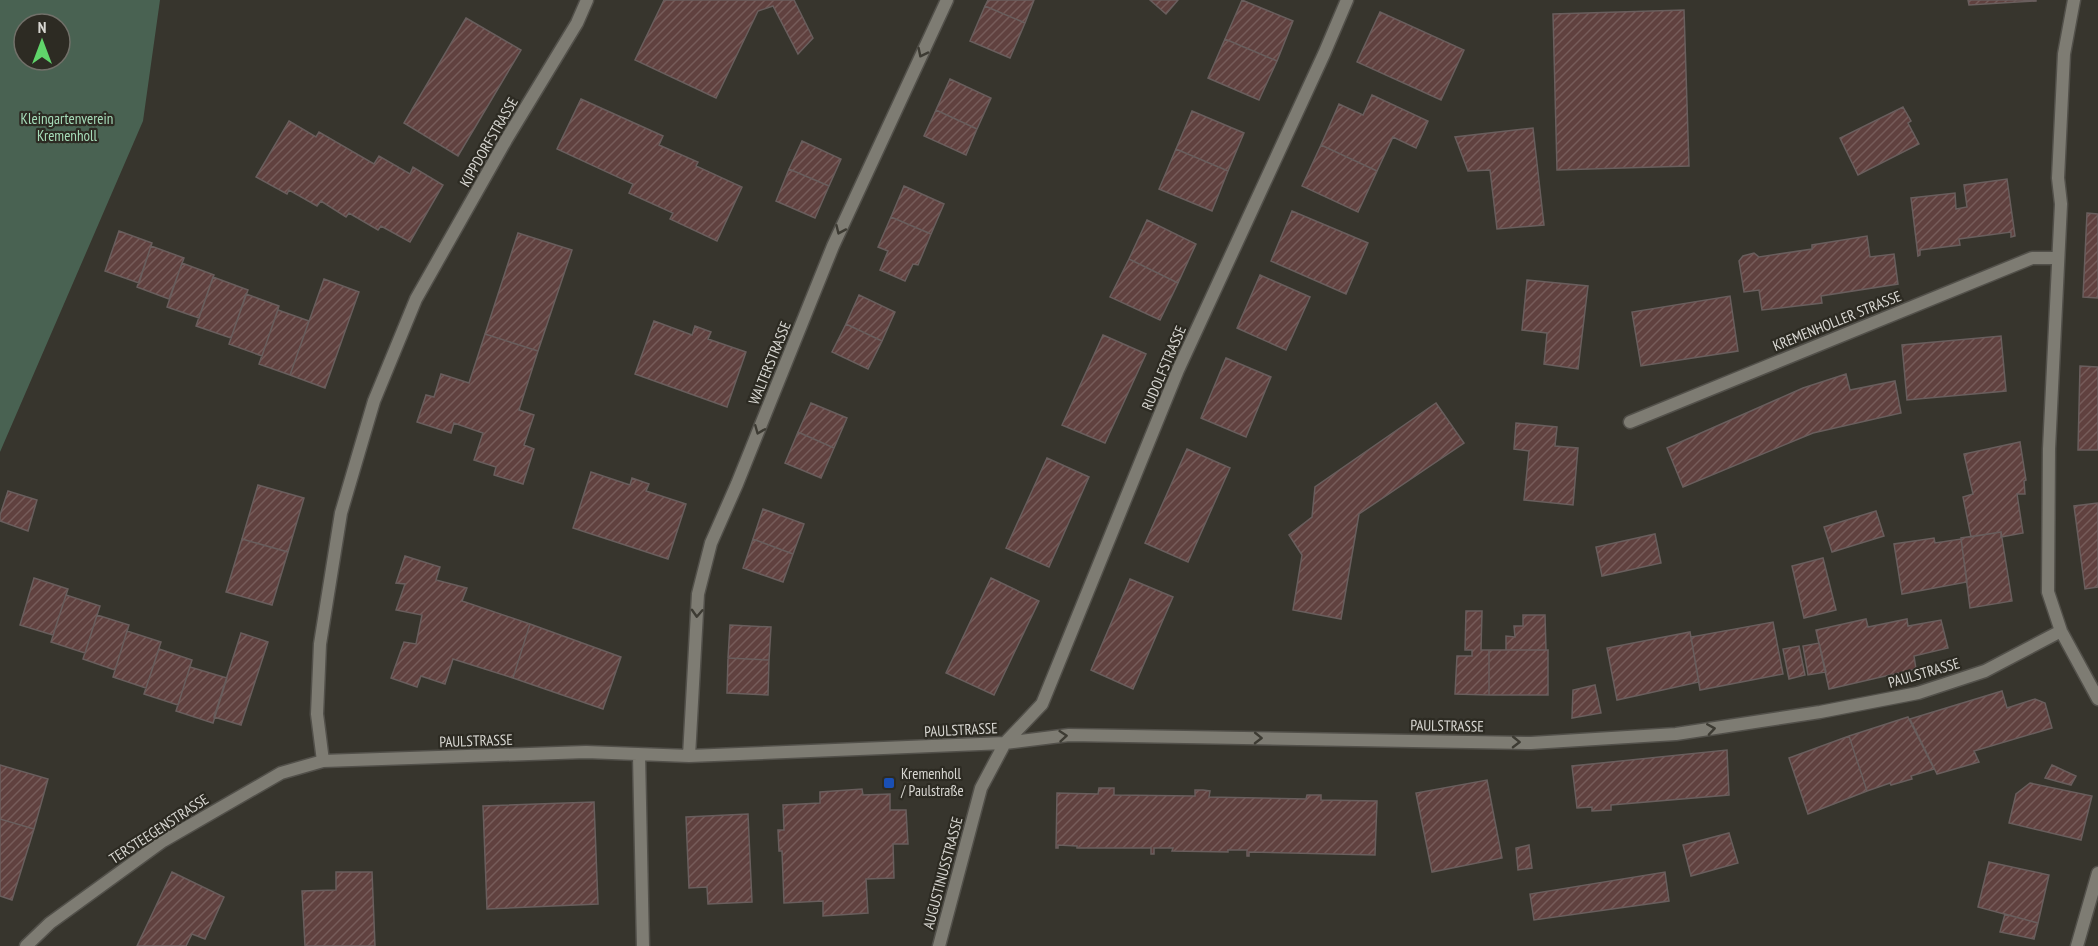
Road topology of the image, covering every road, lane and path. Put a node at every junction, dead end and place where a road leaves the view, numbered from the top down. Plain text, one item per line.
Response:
1 (587, 0) edge
2 (947, 0) edge
3 (1347, 0) edge
4 (2074, 0) edge
5 (2058, 258) junction
6 (1630, 422) dead end
7 (2061, 632) junction
8 (2098, 699) edge
9 (1005, 743) junction
10 (639, 755) junction
11 (689, 756) junction
12 (323, 761) junction
13 (2098, 873) edge
14 (26, 946) edge
15 (643, 946) edge
16 (939, 946) edge
17 (2077, 946) edge

1 - 12 street, KIPPDORFSTRASSE
2 -> 11 street, WALTERSTRASSE
3 - 9 street, RUDOLFSTRASSE
4 - 5 street
5 - 6 street, KREMENHOLLER STRASSE
5 - 7 street
7 - 8 street
9 -> 7 street, PAULSTRASSE
9 - 11 street, PAULSTRASSE
9 - 16 street, AUGUSTINUSSTRASSE
10 - 11 street, PAULSTRASSE
10 - 12 street, PAULSTRASSE
10 - 15 street
12 - 14 street, TERSTEEGENSTRASSE
13 - 17 street

